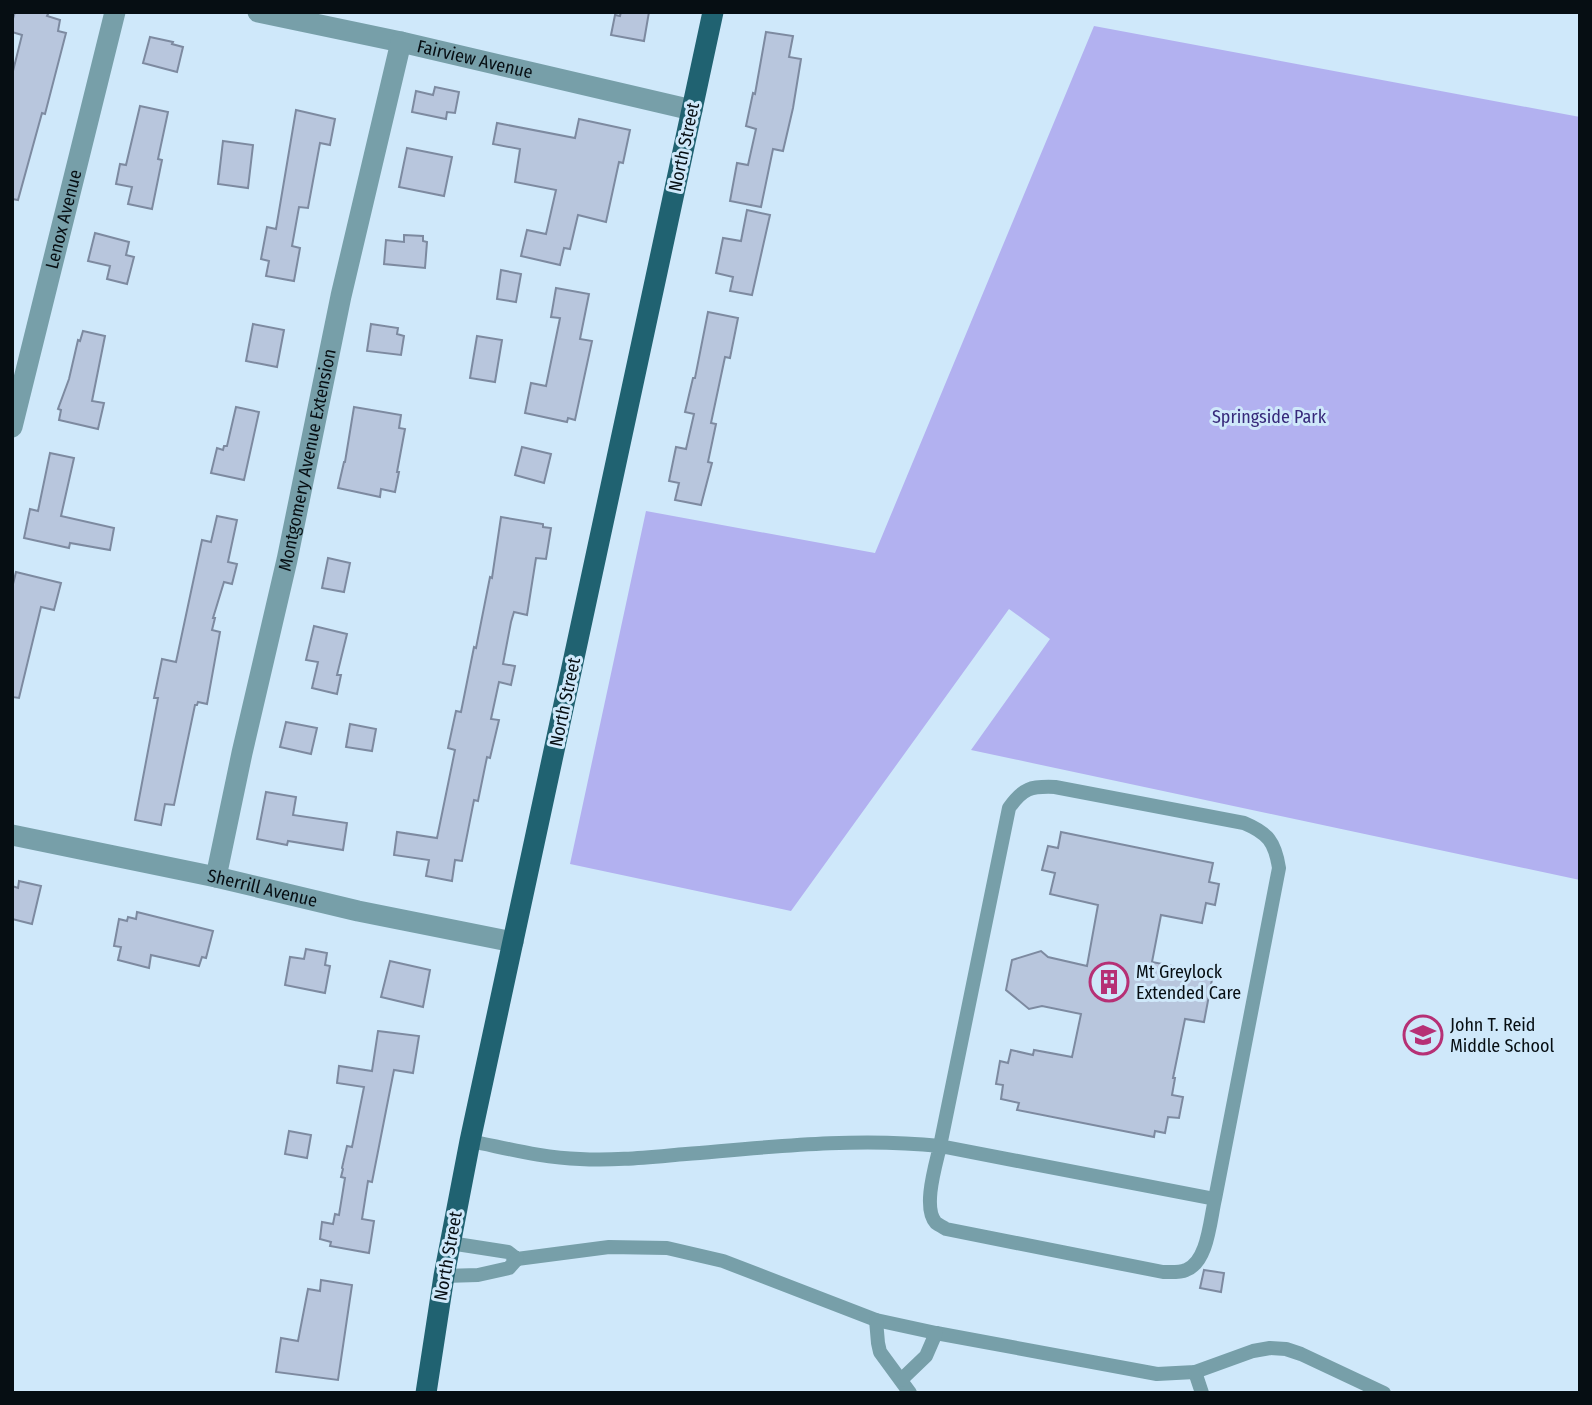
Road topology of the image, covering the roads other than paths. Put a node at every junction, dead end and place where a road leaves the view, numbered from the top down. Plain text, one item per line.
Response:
1 (115, 12) edge
2 (258, 12) edge
3 (713, 12) edge
4 (401, 42) junction
5 (692, 110) junction
6 (12, 427) edge
7 (12, 835) edge
8 (216, 877) junction
9 (513, 942) junction
10 (470, 1141) junction
11 (940, 1146) junction
12 (1215, 1199) junction
13 (450, 1243) junction
14 (517, 1259) junction
15 (444, 1276) junction
16 (876, 1320) junction
17 (936, 1333) junction
18 (1195, 1372) junction
19 (901, 1380) junction
20 (426, 1393) edge
21 (910, 1393) edge
22 (1202, 1393) edge
23 (1384, 1393) edge

1 - 6 street, Lenox Avenue
2 - 4 street, Fairview Avenue
3 - 5 main road, North Street
4 - 5 street, Fairview Avenue
4 - 8 street, Montgomery Avenue Extension
5 - 9 main road, North Street
7 - 8 street, Sherrill Avenue
8 - 9 street, Sherrill Avenue
9 - 10 main road, North Street
10 - 11 lane
10 - 13 main road, North Street
11 - 12 lane
11 - 12 lane
11 - 12 lane
13 - 14 lane
13 - 15 main road, North Street
14 - 15 lane
14 - 16 lane
15 - 20 main road, North Street
16 - 17 lane
16 - 19 lane
17 - 18 lane
17 - 19 lane
18 - 22 lane
18 - 23 lane
19 - 21 lane

